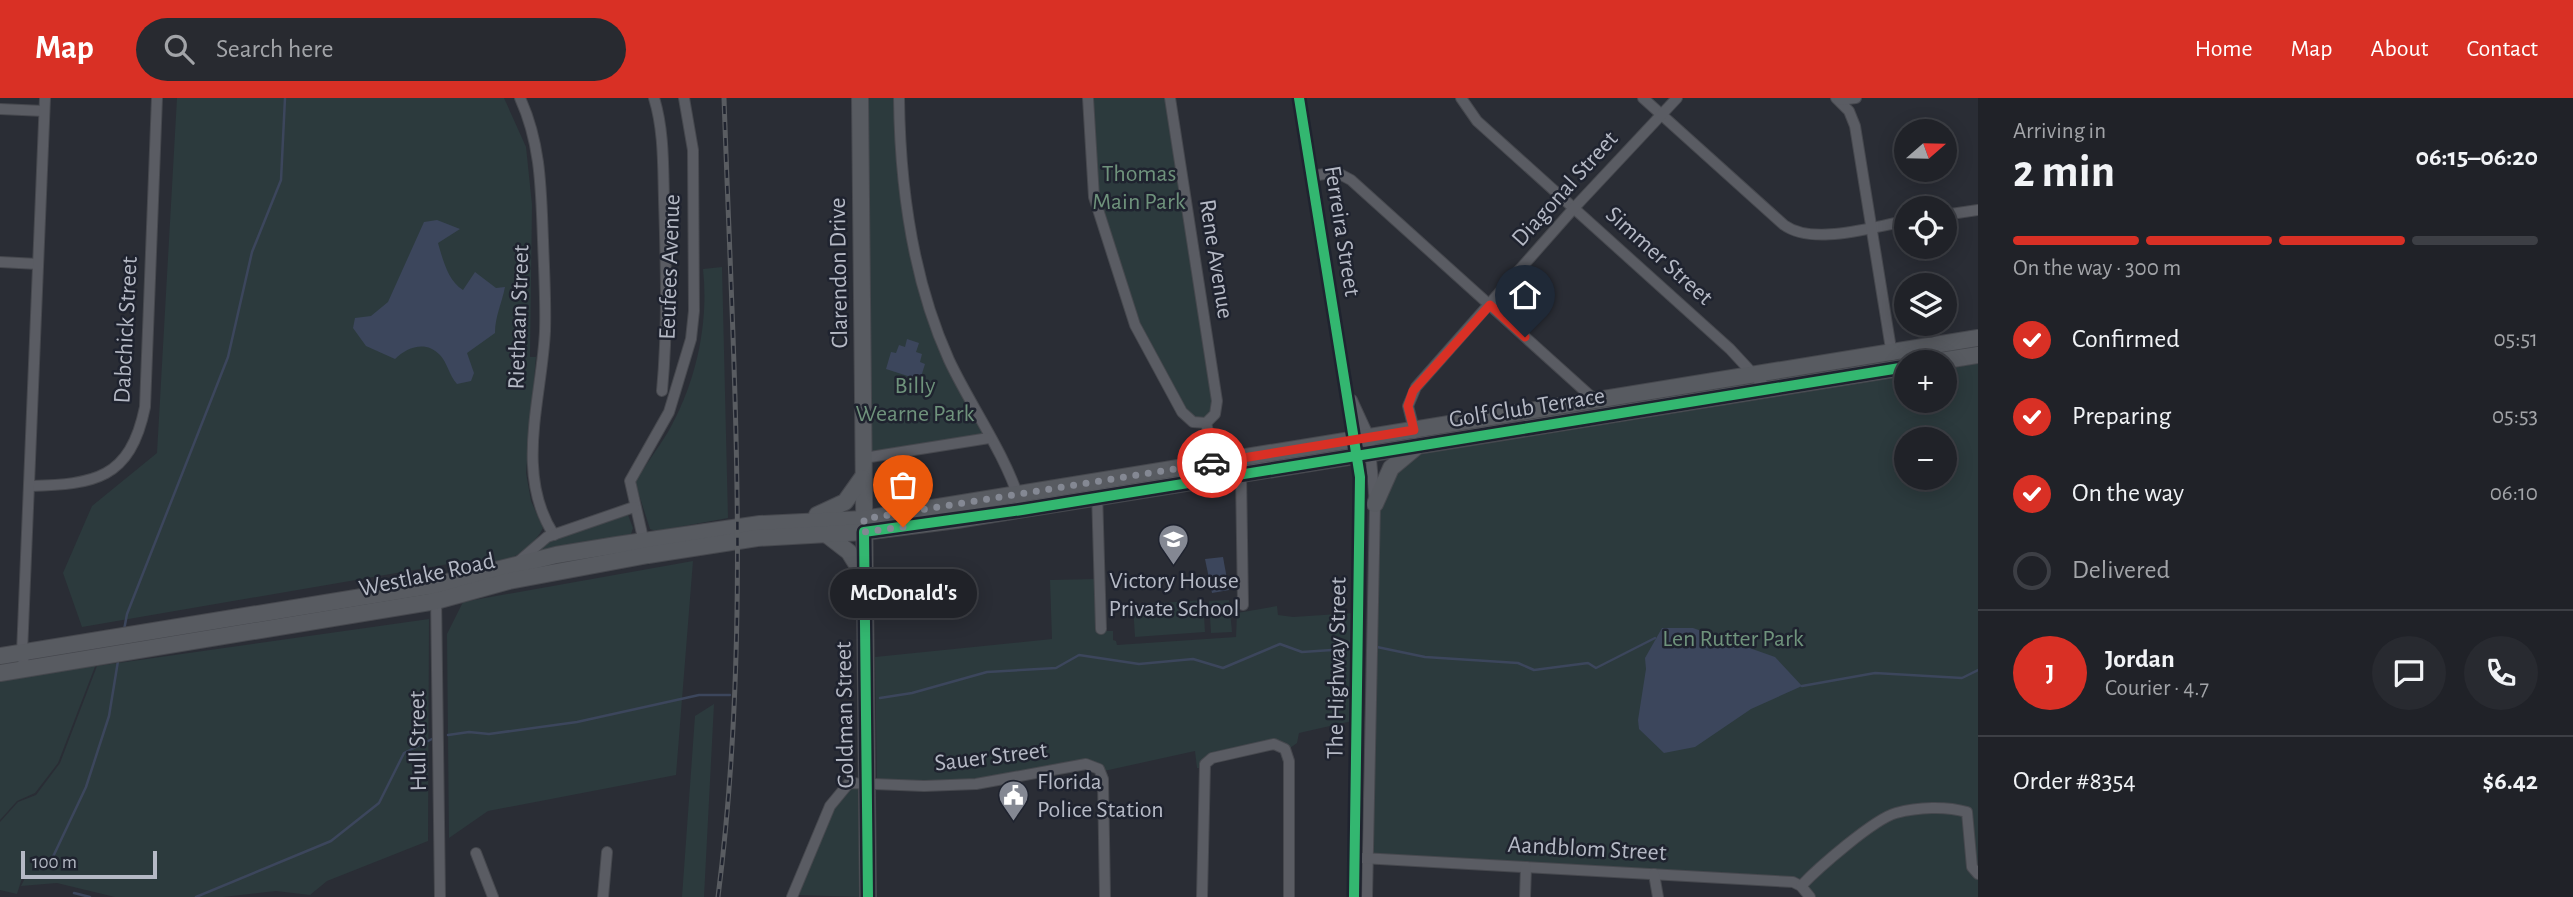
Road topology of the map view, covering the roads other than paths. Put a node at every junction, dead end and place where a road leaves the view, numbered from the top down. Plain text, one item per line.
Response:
1 (45, 98) edge
2 (157, 98) edge
3 (520, 98) edge
4 (654, 98) edge
5 (684, 98) edge
6 (860, 98) edge
7 (899, 98) edge
8 (1088, 98) edge
9 (1170, 98) edge
10 (1300, 98) edge
11 (1461, 98) edge
12 (1643, 98) edge
13 (1677, 98) edge
14 (1856, 98) edge
15 (1838, 99) edge
16 (0, 109) edge
17 (44, 111) junction
18 (1661, 115) junction
19 (1312, 176) junction
20 (1574, 208) junction
21 (1978, 210) edge
22 (1957, 213) edge
23 (1894, 223) edge
24 (1870, 227) junction
25 (0, 262) edge
26 (38, 264) junction
27 (1490, 305) junction
28 (1978, 338) edge
29 (1891, 351) junction
30 (1978, 355) edge
31 (1894, 357) edge
32 (1957, 358) edge
33 (1894, 369) edge
34 (1754, 375) junction
35 (1767, 389) junction
36 (662, 391) dead end
37 (1594, 400) junction
38 (1610, 415) junction
39 (1206, 423) junction
40 (1414, 430) junction
41 (989, 438) junction
42 (1364, 447) junction
43 (1417, 447) junction
44 (864, 464) junction
45 (1218, 470) junction
46 (1241, 474) junction
47 (30, 486) junction
48 (1097, 489) junction
49 (1020, 502) junction
50 (1375, 504) junction
51 (634, 507) junction
52 (801, 521) junction
53 (864, 526) junction
54 (554, 535) junction
55 (827, 535) junction
56 (646, 548) junction
57 (517, 564) junction
58 (865, 578) junction
59 (436, 593) junction
60 (1243, 605) dead end
61 (1101, 629) dead end
62 (0, 656) edge
63 (23, 661) junction
64 (0, 673) edge
65 (867, 785) junction
66 (607, 852) dead end
67 (476, 853) dead end
68 (1354, 857) junction
69 (1368, 858) junction
70 (1526, 867) junction
71 (1654, 874) junction
72 (1978, 874) edge
73 (1801, 886) junction
74 (440, 897) edge
75 (493, 897) edge
76 (603, 897) edge
77 (792, 897) edge
78 (868, 897) edge
79 (1105, 897) edge
80 (1202, 897) edge
81 (1289, 897) edge
82 (1354, 897) edge
83 (1367, 897) edge
84 (1525, 897) edge
85 (1658, 897) edge
86 (1810, 897) edge

1 - 17 street
2 - 47 street, Dabchick Street
3 - 54 street, Riethaan Street
4 - 36 street, Eeufees Avenue
5 - 51 street, Eeufees Avenue
6 - 44 street, Clarendon Drive
7 - 41 street
8 - 39 street
9 - 39 street, Rene Avenue
10 - 19 street, Ferreira Street
11 - 20 street, Simmer Street
12 - 18 street
13 - 18 street, Diagonal Street
14 - 15 street
15 - 24 street
16 - 17 street
17 - 26 street
18 - 20 street, Diagonal Street
18 - 24 street
19 - 27 street
19 - 42 street, Ferreira Street
20 - 27 street, Diagonal Street
20 - 34 street, Simmer Street
21 - 22 street
23 - 24 street
24 - 29 street
25 - 26 street
26 - 47 street
27 - 37 street
27 - 40 street, Diagonal Street
28 - 29 street, Golf Club Terrace
29 - 31 street
29 - 34 street, Golf Club Terrace
30 - 32 street
33 - 35 street, Golf Club Terrace
34 - 35 street, Simmer Street
34 - 37 street, Golf Club Terrace
35 - 38 street, Golf Club Terrace
37 - 38 street
37 - 40 street, Golf Club Terrace
38 - 43 street, Golf Club Terrace
39 - 45 street
40 - 42 street, Golf Club Terrace
40 - 43 street, Diagonal Street
41 - 44 street
41 - 49 street
42 - 43 street, Golf Club Terrace
42 - 45 street, Golf Club Terrace
42 - 46 street, Golf Club Terrace
42 - 50 street, The Highway Street
42 - 68 street, The Highway Street
43 - 50 street
44 - 52 street
44 - 53 street, Clarendon Drive
45 - 46 street, Golf Club Terrace
45 - 48 street, Golf Club Terrace
46 - 60 street
47 - 63 street
48 - 49 street, Golf Club Terrace
48 - 61 street
49 - 53 street, Golf Club Terrace
50 - 69 street, The Highway Street
51 - 54 street
51 - 56 street, Eeufees Avenue
52 - 53 street, Westlake Road
52 - 56 street, Westlake Road
53 - 55 street, Westlake Road
53 - 58 street, Goldman Street
54 - 57 street
55 - 56 street, Westlake Road
55 - 58 street
56 - 57 street, Westlake Road
56 - 59 street, Westlake Road
57 - 59 street, Westlake Road
58 - 65 street, Goldman Street
59 - 63 street, Westlake Road
59 - 74 street, Hull Street
62 - 63 street, Westlake Road
63 - 64 street, Westlake Road
65 - 77 street
65 - 78 street, Goldman Street
65 - 79 street, Sauer Street
66 - 76 street
67 - 75 street
68 - 69 street, Aandblom Street
68 - 82 street, The Highway Street
69 - 70 street, Aandblom Street
69 - 83 street, The Highway Street
70 - 71 street, Aandblom Street
70 - 84 street
71 - 73 street, Aandblom Street
71 - 85 street
72 - 73 street
73 - 86 street
80 - 81 street

